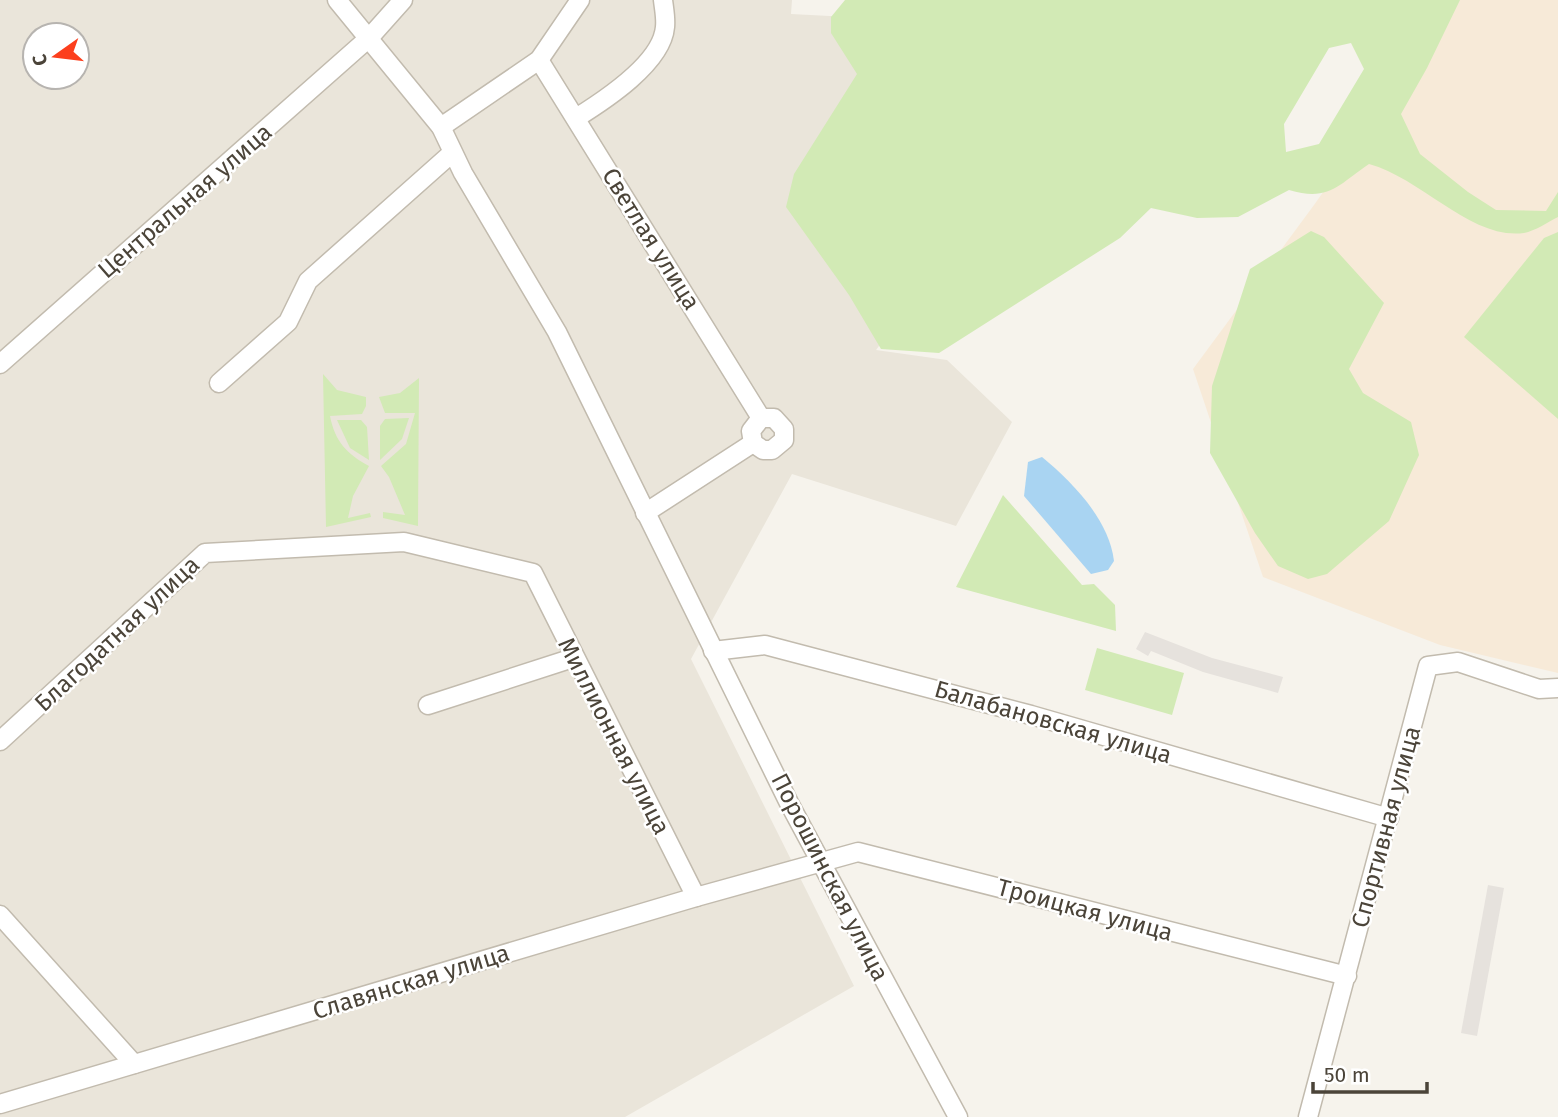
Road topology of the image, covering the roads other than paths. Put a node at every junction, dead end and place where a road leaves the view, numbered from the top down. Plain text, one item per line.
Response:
1 (337, 0) edge
2 (403, 0) edge
3 (580, 0) edge
4 (663, 0) edge
5 (370, 37) junction
6 (539, 60) junction
7 (576, 118) junction
8 (441, 127) junction
9 (452, 153) junction
10 (0, 364) edge
11 (219, 383) dead end
12 (761, 418) junction
13 (753, 443) junction
14 (645, 513) junction
15 (533, 573) joint
16 (709, 643) junction
17 (573, 659) junction
18 (1558, 688) edge
19 (428, 705) dead end
20 (0, 741) edge
21 (1389, 818) junction
22 (822, 862) junction
23 (696, 897) junction
24 (0, 915) edge
25 (1347, 976) junction
26 (134, 1064) junction
27 (0, 1104) edge
28 (958, 1117) edge
29 (1308, 1117) edge

1 - 5 street, Порошинская улица
2 - 5 street, Центральная улица
3 - 6 street
4 - 7 street
5 - 8 street, Порошинская улица
5 - 10 street, Центральная улица
6 - 7 street, Светлая улица
6 - 8 street
7 - 12 street, Светлая улица
8 - 9 street, Порошинская улица
9 - 11 street
9 - 14 street, Порошинская улица
12 - 13 street
12 - 13 street, Светлая улица
13 - 14 street
14 - 16 street, Порошинская улица
15 - 17 street, Миллионная улица
15 - 20 street, Благодатная улица
16 - 21 street, Балабановская улица
16 - 22 street, Порошинская улица
17 - 19 street
17 - 23 street, Миллионная улица
18 - 21 street, Спортивная улица
21 - 25 street, Спортивная улица
22 - 23 street, Славянская улица
22 - 25 street, Троицкая улица
22 - 28 street, Порошинская улица
23 - 26 street, Славянская улица
24 - 26 street
25 - 29 street, Спортивная улица
26 - 27 street, Славянская улица

